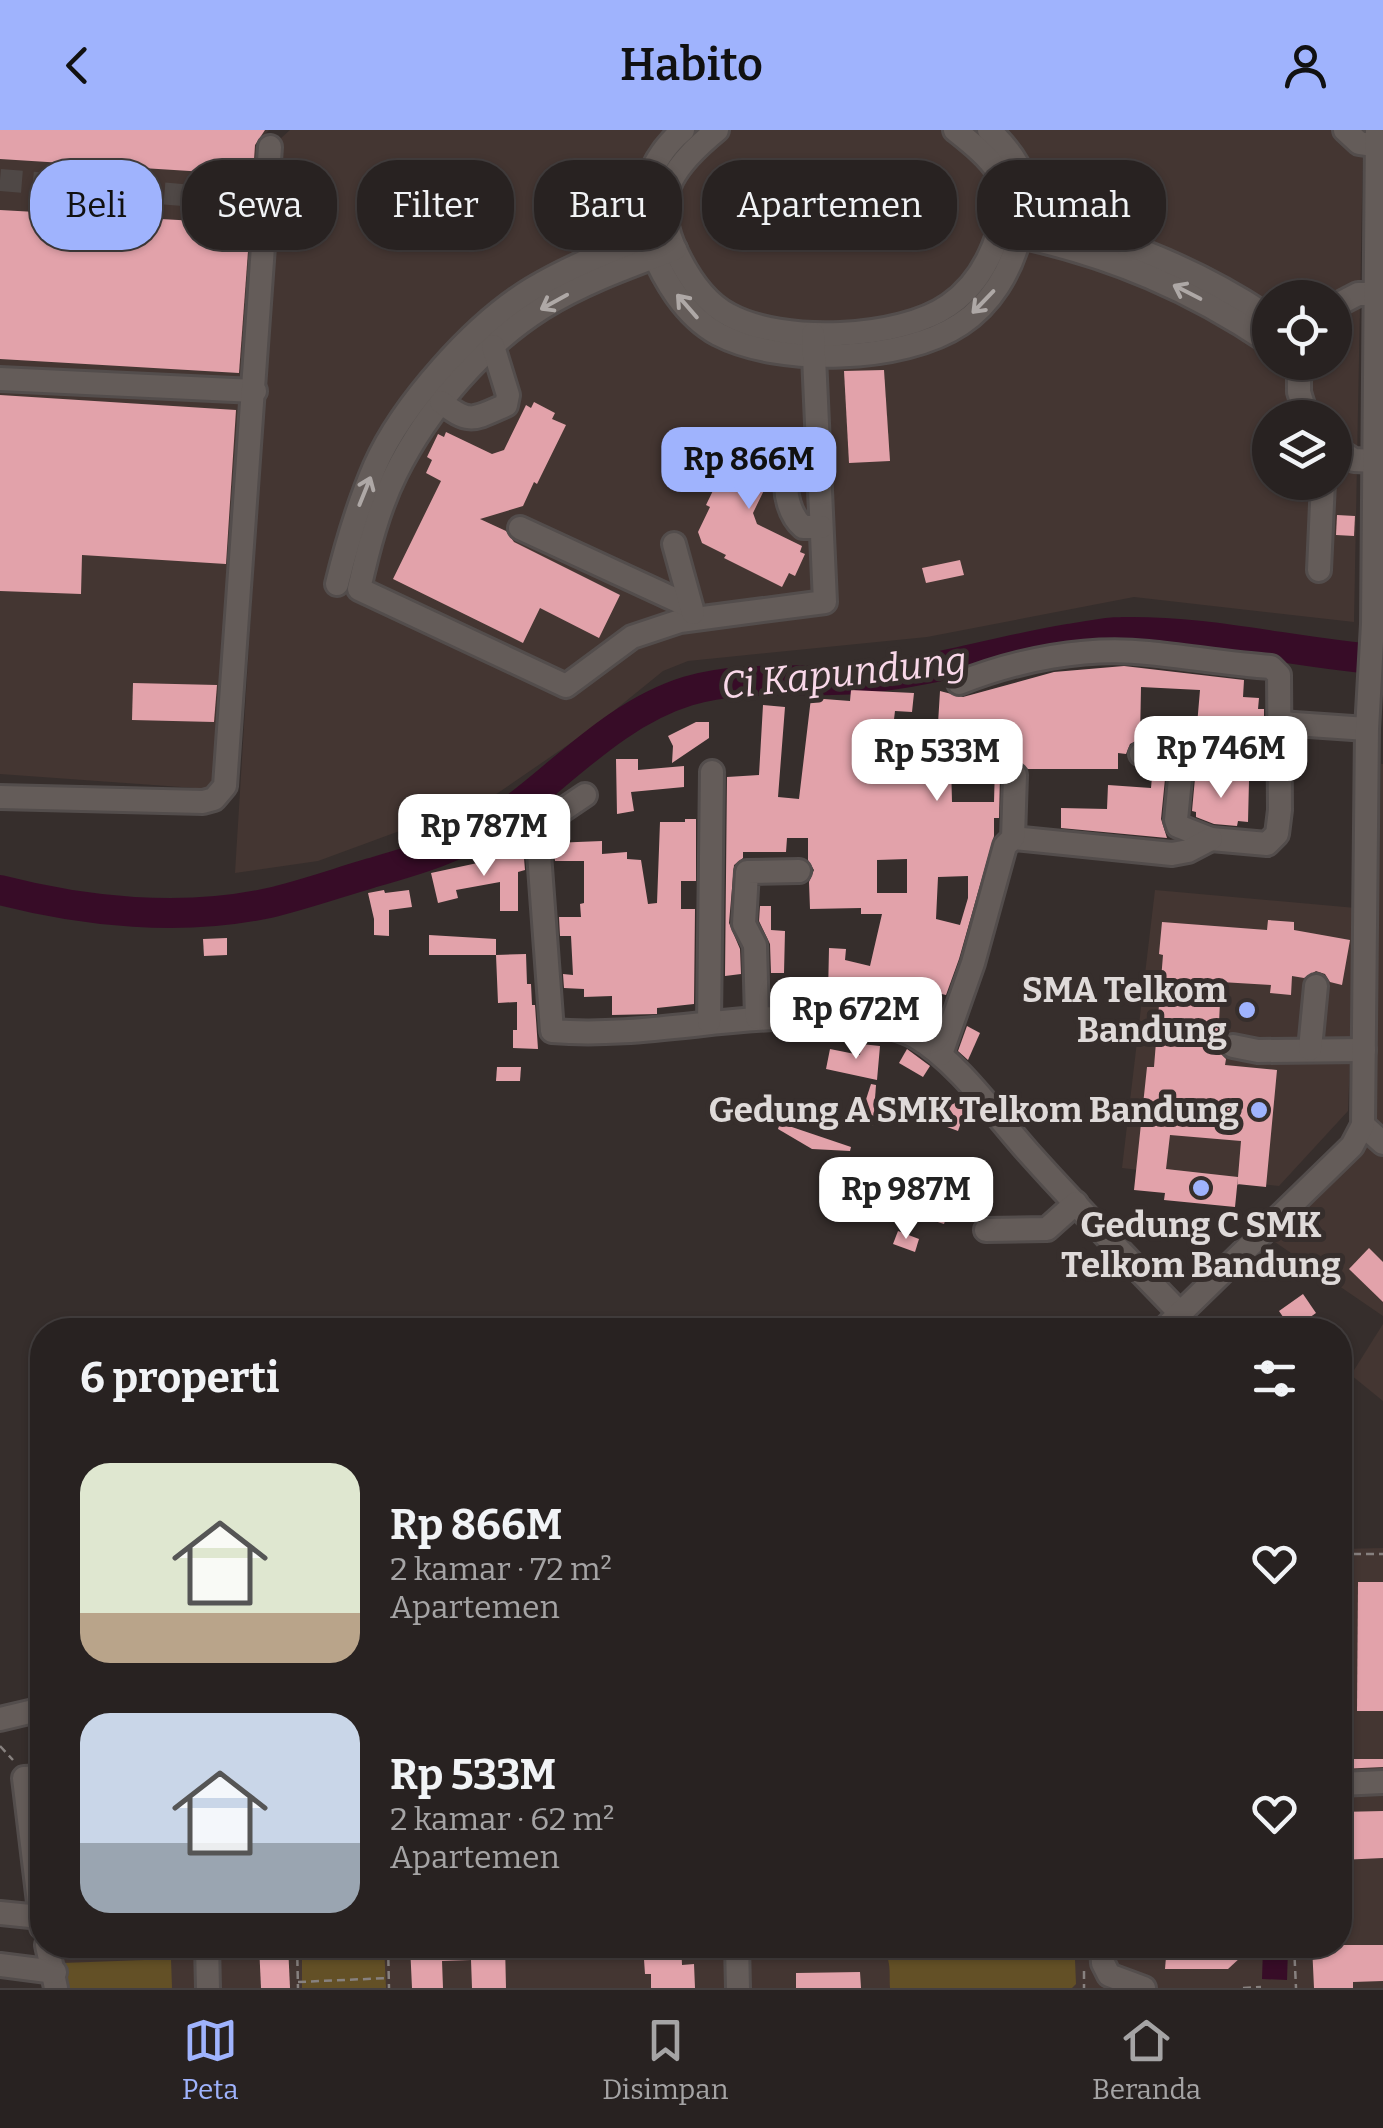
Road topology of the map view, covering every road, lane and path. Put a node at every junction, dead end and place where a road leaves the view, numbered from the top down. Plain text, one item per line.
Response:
1 (682, 130) edge
2 (718, 130) edge
3 (955, 130) edge
4 (989, 130) edge
5 (1346, 130) edge
6 (1378, 138) edge
7 (270, 147) dead end
8 (657, 160) edge
9 (1017, 160) edge
10 (682, 164) edge
11 (643, 250) edge
12 (664, 250) edge
13 (1007, 250) edge
14 (1078, 250) edge
15 (1143, 250) edge
16 (1002, 258) junction
17 (593, 269) junction
18 (1377, 294) junction
19 (1352, 297) edge
20 (1252, 307) edge
21 (1252, 332) edge
22 (813, 345) junction
23 (493, 346) junction
24 (0, 379) edge
25 (255, 391) junction
26 (441, 402) junction
27 (1352, 459) edge
28 (1375, 461) junction
29 (818, 465) junction
30 (1322, 500) edge
31 (821, 526) junction
32 (520, 528) dead end
33 (674, 544) dead end
34 (1319, 570) dead end
35 (348, 586) junction
36 (693, 612) junction
37 (959, 684) dead end
38 (1375, 686) edge
39 (1280, 723) junction
40 (1367, 729) junction
41 (1141, 754) dead end
42 (1182, 758) junction
43 (1375, 764) edge
44 (1278, 768) junction
45 (712, 772) dead end
46 (1014, 775) dead end
47 (586, 794) dead end
48 (0, 798) edge
49 (1013, 838) junction
50 (1211, 840) junction
51 (1375, 842) edge
52 (799, 871) dead end
53 (1316, 986) dead end
54 (1374, 986) edge
55 (757, 1018) junction
56 (709, 1022) junction
57 (1234, 1046) dead end
58 (1310, 1049) junction
59 (1364, 1050) junction
60 (940, 1054) junction
61 (1363, 1125) junction
62 (1383, 1143) edge
63 (1076, 1203) junction
64 (986, 1230) dead end
65 (1169, 1318) edge
66 (1176, 1318) edge
67 (1352, 1554) edge
68 (1383, 1554) edge
69 (30, 1712) edge
70 (0, 1719) edge
71 (30, 1778) edge
72 (1383, 1782) edge
73 (1352, 1783) edge
74 (30, 1829) edge
75 (0, 1913) edge
76 (30, 1920) edge
77 (207, 1958) edge
78 (298, 1958) edge
79 (388, 1958) edge
80 (737, 1958) edge
81 (1103, 1958) edge
82 (1295, 1958) edge
83 (0, 1966) edge
84 (389, 1978) junction
85 (56, 1980) edge
86 (346, 1980) junction
87 (298, 1982) junction
88 (1261, 1987) edge
89 (208, 1988) edge
90 (298, 1988) edge
91 (346, 1988) edge
92 (389, 1988) edge
93 (738, 1988) edge
94 (1144, 1988) edge
95 (1243, 1988) edge
96 (1296, 1988) edge

1 - 8 street
2 - 10 street
3 - 16 street
4 - 9 street
5 - 6 street
6 - 18 street
7 - 25 street
11 - 17 street
12 - 22 street
13 - 16 street
21 -> 14 street
15 - 20 street
16 - 22 street
17 -> 23 street
35 -> 17 street
18 - 19 street
18 - 28 street
22 - 29 street
23 - 26 street
23 - 26 street
24 - 25 street
25 - 48 street
26 - 35 street
27 - 28 street
28 - 38 street
29 - 31 street
29 - 31 street
30 - 34 street
31 - 36 street
32 - 36 street
33 - 36 street
35 - 36 street
37 - 39 street
38 - 40 street
39 - 40 street
39 - 44 street
40 - 43 street
41 - 42 street
42 - 44 street
42 - 50 street
43 - 51 street
44 - 50 street
45 - 56 street
46 - 49 street
47 - 56 street
49 - 50 street
49 - 60 street
51 - 54 street
52 - 55 street
53 - 58 street
54 - 59 street
55 - 56 street
55 - 60 street
57 - 58 street
58 - 59 street
59 - 61 street
60 - 63 street
61 - 62 street
61 - 66 street
63 - 64 street
63 - 65 street
67 - 68 path
69 - 70 street
71 - 74 street
72 - 73 street
75 - 76 street
77 - 89 street
78 - 87 path
79 - 84 path
80 - 93 street
81 - 94 street
82 - 96 path
83 - 85 street
84 - 86 path
84 - 92 path
86 - 87 path
86 - 91 path
87 - 90 path
88 - 95 path

